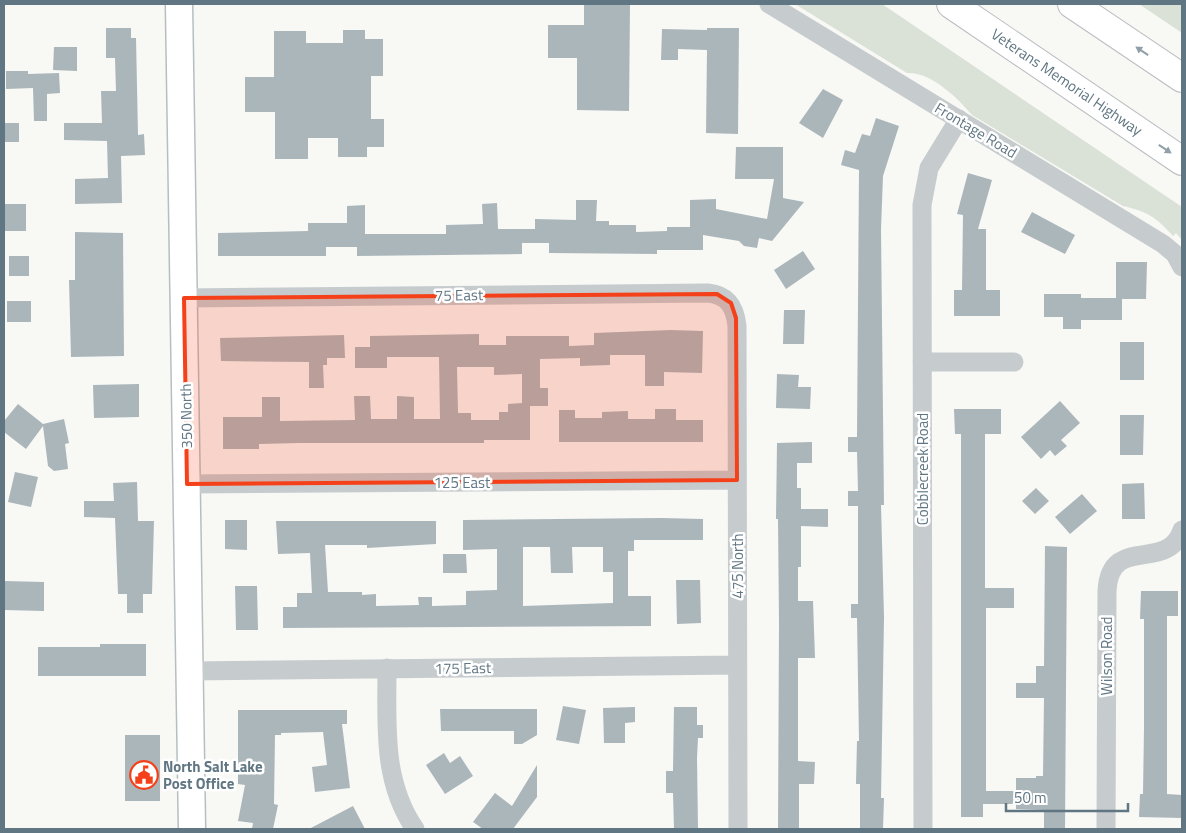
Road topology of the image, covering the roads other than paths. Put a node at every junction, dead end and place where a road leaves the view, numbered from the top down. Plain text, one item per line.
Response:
1 (179, 4) edge
2 (769, 4) edge
3 (951, 4) edge
4 (1072, 4) edge
5 (1182, 78) edge
6 (959, 119) junction
7 (1182, 161) edge
8 (1181, 264) edge
9 (184, 298) junction
10 (731, 303) joint
11 (922, 362) junction
12 (1014, 362) dead end
13 (737, 480) junction
14 (187, 484) junction
15 (1182, 530) edge
16 (737, 665) junction
17 (387, 668) junction
18 (190, 670) junction
19 (192, 829) edge
20 (415, 829) edge
21 (738, 829) edge
22 (923, 829) edge
23 (1106, 829) edge

1 - 9 street, 350 North
2 - 6 street, Frontage Road
3 -> 7 highway, Veterans Memorial Highway
5 -> 4 highway
6 - 8 street, Frontage Road
6 - 11 street, Cobblecreek Road
9 - 10 street, 75 East
9 - 14 street, 350 North
10 - 13 street, 475 North
11 - 12 street
11 - 22 street, Cobblecreek Road
13 - 14 street, 125 East
13 - 16 street, 475 North
14 - 18 street, 350 North
15 - 23 street, Wilson Road
16 - 17 street, 175 East
16 - 21 street, 475 North
17 - 18 street, 175 East
17 - 20 street
18 - 19 street, 350 North

